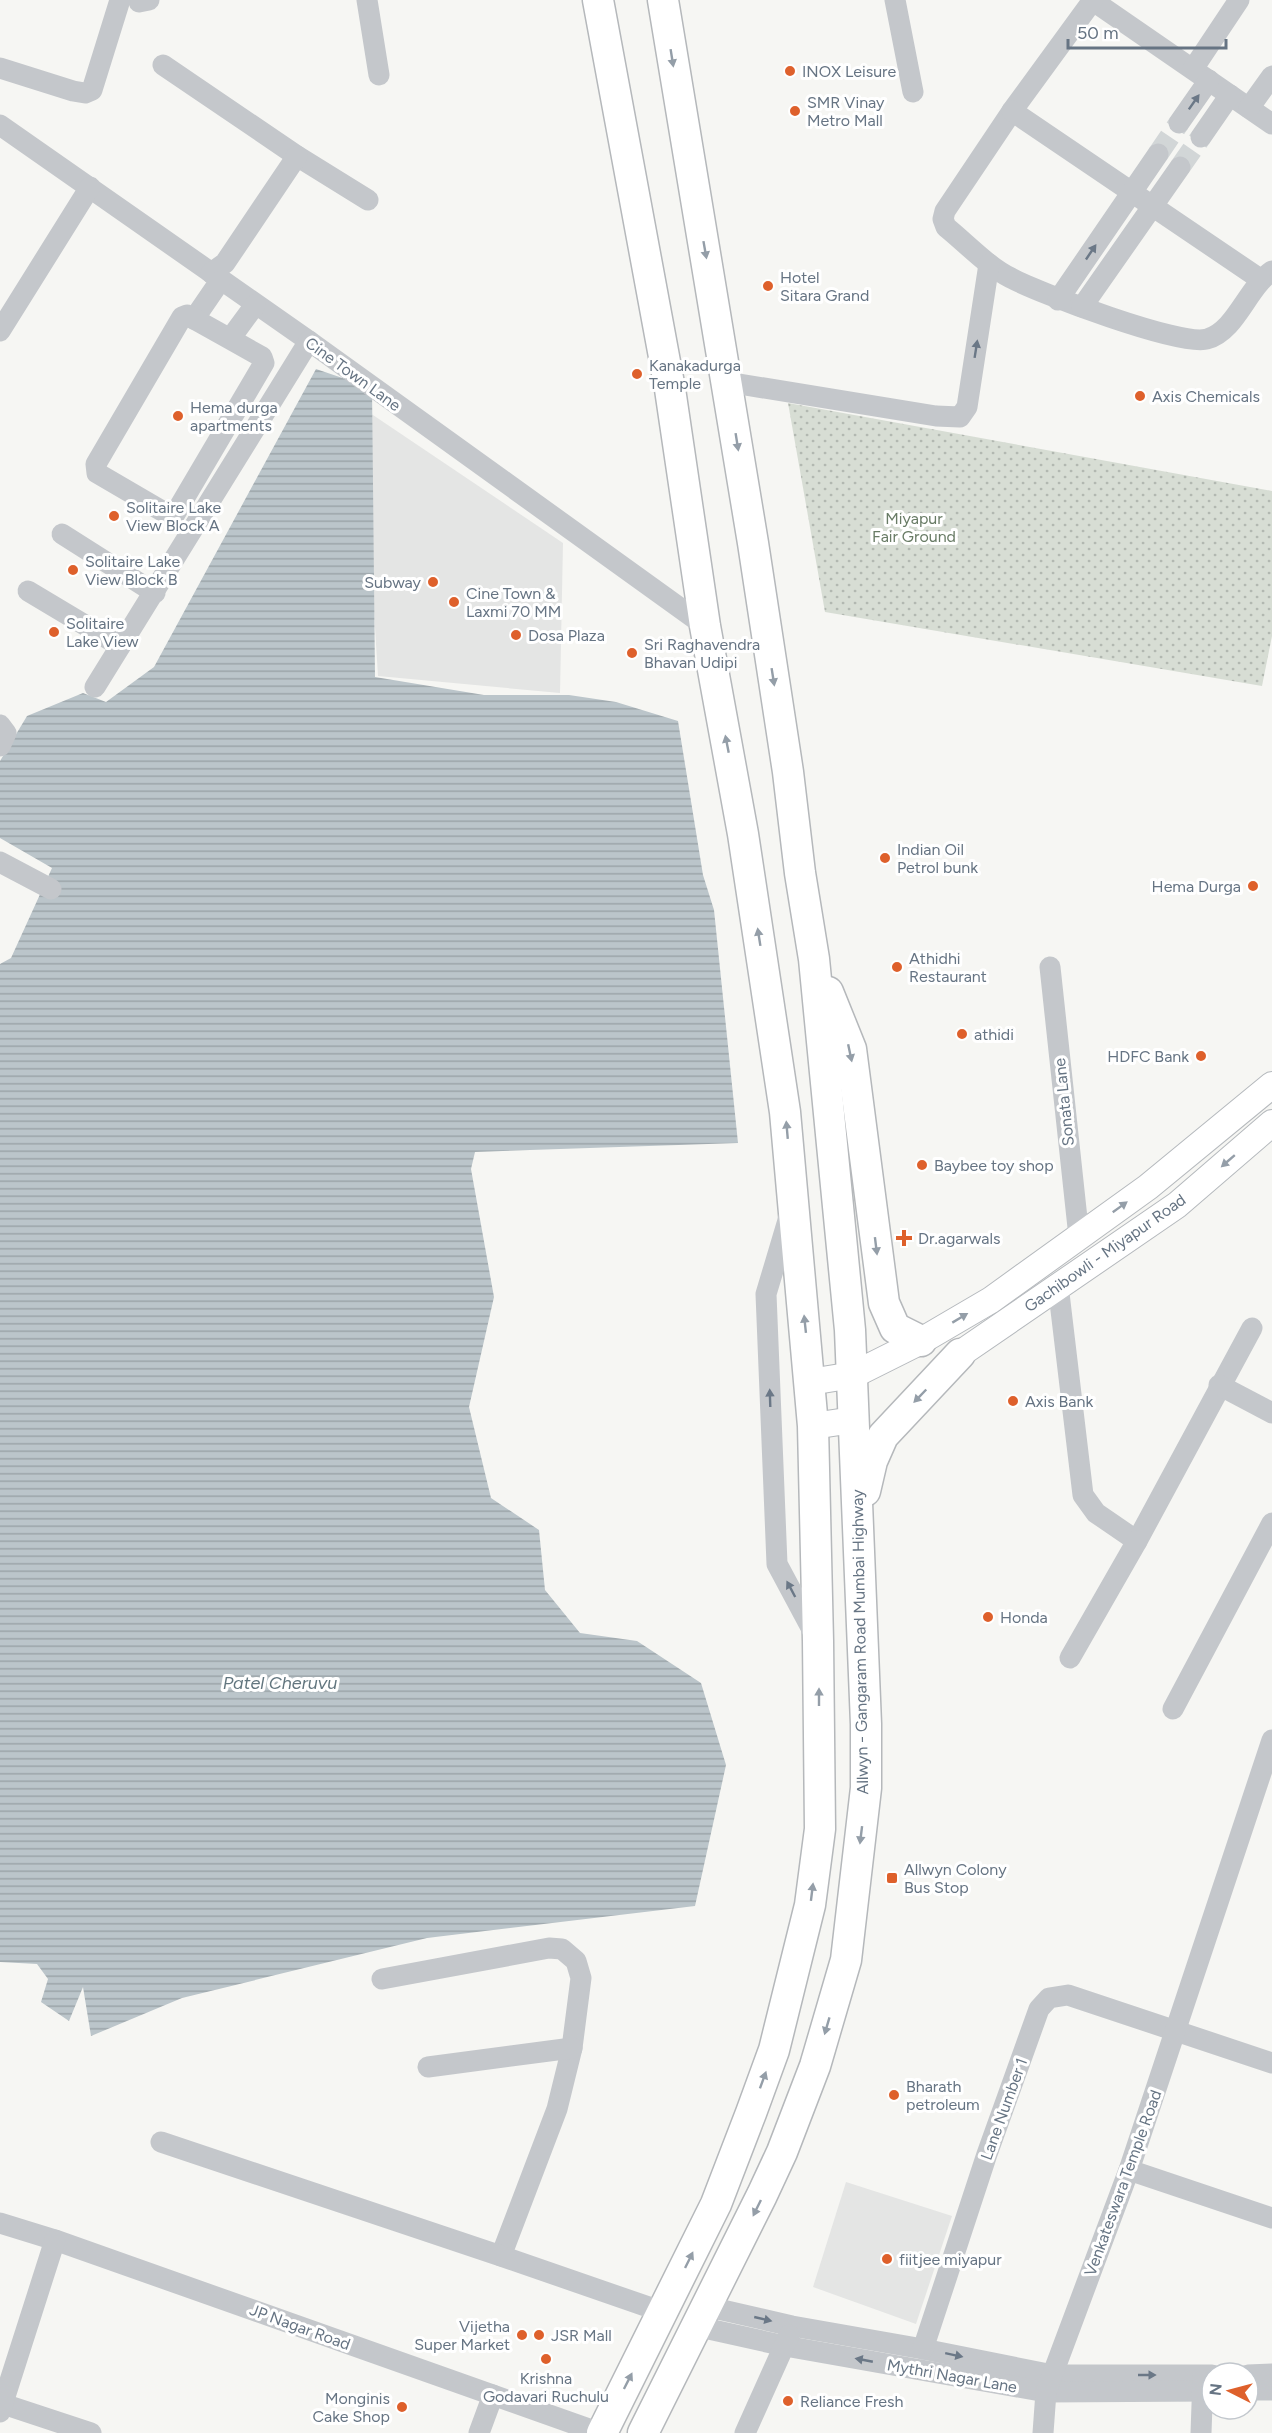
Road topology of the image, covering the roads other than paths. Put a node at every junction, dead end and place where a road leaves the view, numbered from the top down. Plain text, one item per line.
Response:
1 (129, 0) edge
2 (367, 0) edge
3 (598, 0) edge
4 (663, 0) edge
5 (895, 0) edge
6 (1092, 0) edge
7 (1239, 0) edge
8 (163, 65) dead end
9 (0, 68) edge
10 (379, 75) dead end
11 (1201, 75) junction
12 (1272, 76) edge
13 (912, 92) dead end
14 (1230, 95) junction
15 (1249, 108) junction
16 (1012, 111) junction
17 (1179, 123) tunnel mouth
18 (1272, 124) edge
19 (0, 125) edge
20 (1201, 137) tunnel mouth
21 (1158, 154) tunnel mouth
22 (297, 156) junction
23 (1180, 166) tunnel mouth
24 (90, 187) junction
25 (1132, 192) junction
26 (368, 200) dead end
27 (1153, 207) junction
28 (989, 264) junction
29 (1266, 275) edge
30 (216, 277) junction
31 (1058, 300) junction
32 (7, 304) edge
33 (255, 305) junction
34 (1082, 307) junction
35 (194, 319) junction
36 (0, 331) edge
37 (230, 339) junction
38 (309, 342) junction
39 (727, 382) junction
40 (62, 534) dead end
41 (28, 591) dead end
42 (155, 593) junction
43 (705, 626) junction
44 (120, 646) junction
45 (96, 687) dead end
46 (0, 725) edge
47 (0, 746) edge
48 (0, 862) edge
49 (51, 889) dead end
50 (814, 959) junction
51 (1050, 967) dead end
52 (1272, 1085) edge
53 (1272, 1122) edge
54 (793, 1205) junction
55 (1079, 1237) junction
56 (1059, 1285) junction
57 (1252, 1328) dead end
58 (921, 1341) junction
59 (960, 1354) joint
60 (853, 1375) junction
61 (810, 1382) junction
62 (1219, 1385) junction
63 (1272, 1413) edge
64 (854, 1420) junction
65 (813, 1426) junction
66 (858, 1522) junction
67 (1272, 1523) edge
68 (1137, 1541) junction
69 (818, 1641) junction
70 (1070, 1658) dead end
71 (1173, 1709) dead end
72 (1272, 1740) edge
73 (382, 1979) dead end
74 (1176, 2029) junction
75 (572, 2048) junction
76 (1272, 2063) edge
77 (428, 2067) dead end
78 (161, 2142) dead end
79 (1129, 2170) junction
80 (1272, 2218) edge
81 (0, 2223) edge
82 (55, 2240) junction
83 (501, 2256) junction
84 (663, 2312) junction
85 (700, 2316) junction
86 (789, 2336) junction
87 (923, 2349) junction
88 (1200, 2383) edge
89 (1049, 2384) junction
90 (493, 2395) junction
91 (1, 2408) edge
92 (91, 2433) edge
93 (480, 2433) edge
94 (601, 2433) edge
95 (643, 2433) edge
96 (745, 2433) edge
97 (1042, 2433) edge

1 - 9 street
2 - 10 street
3 - 43 highway
4 -> 39 highway
5 - 13 street
6 - 11 street
6 - 16 street
7 - 11 street
8 - 22 street
11 - 14 street
17 -> 11 street
12 - 15 street
14 - 15 street
14 - 20 street
15 - 18 street
16 - 25 street
16 - 28 street
19 - 24 street, Cine Town Lane
21 - 25 street
22 - 26 street
22 - 30 street
23 - 27 street
24 - 30 street, Cine Town Lane
24 - 32 street
25 - 27 street
31 -> 25 street
27 - 29 street
27 - 34 street
28 - 31 street
39 -> 28 street
29 - 34 street
30 - 33 street, Cine Town Lane
30 - 35 street
31 - 34 street
32 - 36 street
33 - 37 street
33 - 38 street, Cine Town Lane
35 - 37 street
35 - 37 street
38 - 42 street
38 - 43 street, Cine Town Lane
39 -> 50 highway
40 - 42 street
41 - 44 street
42 - 44 street
54 -> 43 highway
44 - 45 street
46 - 47 street
48 - 49 street
50 -> 58 highway
50 - 60 highway, Allwyn - Gangaram Road Mumbai Highway
51 - 55 street, Sonata Lane
55 -> 52 main road
53 -> 56 main road, Gachibowli - Miyapur Road
61 -> 54 highway
69 -> 54 street
58 -> 55 main road
56 - 59 main road, Gachibowli - Miyapur Road
56 - 68 street
57 - 62 street
58 - 60 main road
59 -> 66 highway
60 - 61 main road
60 - 64 highway, Allwyn - Gangaram Road Mumbai Highway
61 - 65 highway
62 - 63 street
62 - 68 street
64 - 65 main road
64 - 66 highway, Allwyn - Gangaram Road Mumbai Highway
65 - 69 highway
66 -> 85 highway, Allwyn - Gangaram Road Mumbai Highway
67 - 71 street
68 - 70 street
84 -> 69 highway
72 - 74 street, Venkateswara Temple Road
73 - 75 street
74 - 76 street
74 - 79 street, Venkateswara Temple Road
74 - 87 street, Lane Number 1
75 - 77 street
75 - 83 street
78 - 83 street
79 - 80 street
79 - 89 street, Venkateswara Temple Road
81 - 82 street, JP Nagar Road
82 - 90 street, JP Nagar Road
82 - 91 street
83 - 84 street
94 -> 84 highway
85 - 86 street, Mythri Nagar Lane
85 - 95 highway, Allwyn - Gangaram Road Mumbai Highway
86 - 87 street, Mythri Nagar Lane
89 -> 86 street, Mythri Nagar Lane
86 - 96 street
87 -> 89 street, Mythri Nagar Lane
88 - 89 street, Mythri Nagar Lane
89 - 97 street, Venkateswara Temple Road
90 - 93 street
90 - 94 street, JP Nagar Road
91 - 92 street

